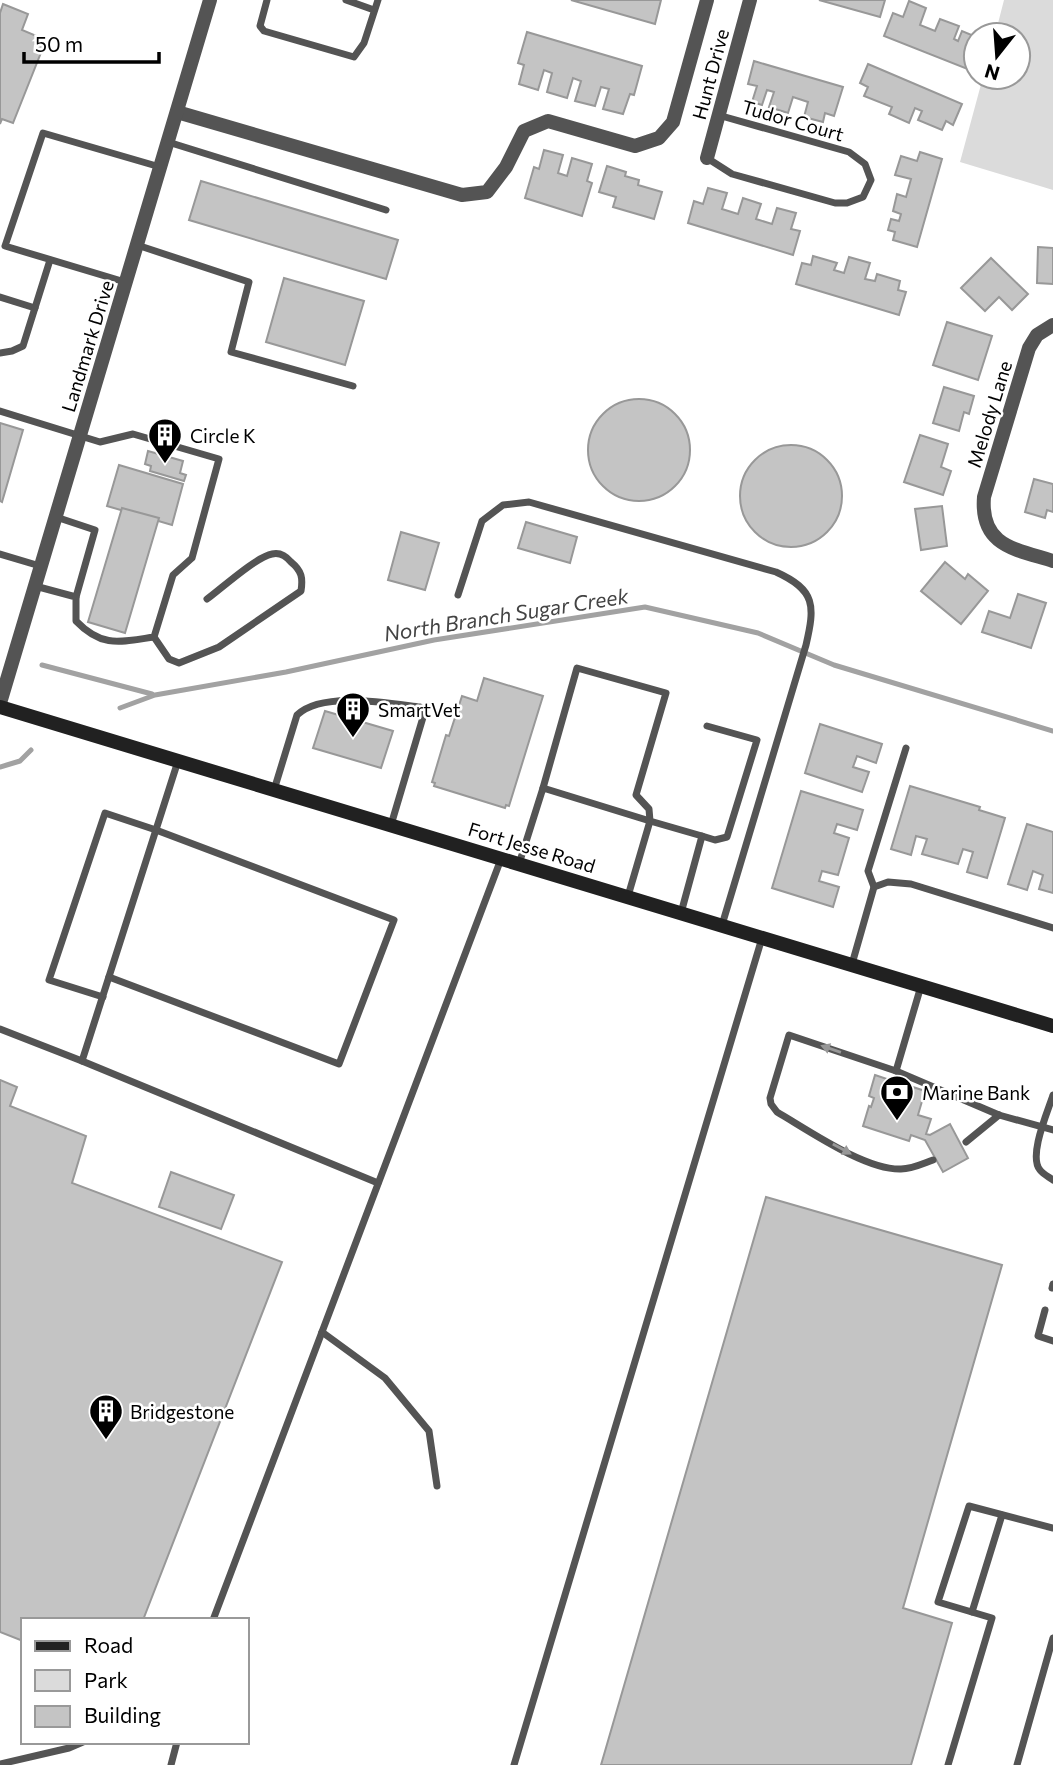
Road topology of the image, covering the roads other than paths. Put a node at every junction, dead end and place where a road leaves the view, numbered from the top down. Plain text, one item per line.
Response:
1 (210, 0) edge
2 (267, 0) edge
3 (346, 0) edge
4 (378, 0) edge
5 (707, 0) edge
6 (750, 0) edge
7 (374, 10) junction
8 (177, 112) junction
9 (718, 115) junction
10 (168, 142) junction
11 (707, 158) joint
12 (161, 167) junction
13 (386, 210) dead end
14 (138, 244) junction
15 (3, 245) edge
16 (50, 260) junction
17 (126, 282) junction
18 (0, 297) edge
19 (35, 308) junction
20 (1051, 326) edge
21 (0, 353) edge
22 (353, 386) dead end
23 (0, 411) edge
24 (80, 436) junction
25 (56, 517) junction
26 (0, 555) edge
27 (1053, 561) edge
28 (41, 567) junction
29 (35, 586) junction
30 (458, 595) dead end
31 (76, 597) junction
32 (207, 599) dead end
33 (154, 637) junction
34 (0, 705) edge
35 (707, 726) dead end
36 (906, 748) dead end
37 (178, 761) junction
38 (542, 788) junction
39 (274, 790) junction
40 (650, 821) junction
41 (391, 825) junction
42 (156, 830) junction
43 (702, 836) junction
44 (501, 858) junction
45 (519, 864) junction
46 (874, 887) junction
47 (628, 896) junction
48 (681, 913) junction
49 (722, 925) junction
50 (1053, 928) edge
51 (762, 937) junction
52 (852, 964) junction
53 (109, 977) junction
54 (922, 985) junction
55 (103, 997) junction
56 (1053, 1026) edge
57 (0, 1029) edge
58 (82, 1061) junction
59 (895, 1071) junction
60 (1053, 1095) edge
61 (999, 1115) junction
62 (1043, 1127) junction
63 (1053, 1130) edge
64 (966, 1142) dead end
65 (933, 1160) dead end
66 (1053, 1181) edge
67 (379, 1183) junction
68 (1045, 1310) dead end
69 (322, 1332) junction
70 (1053, 1341) edge
71 (437, 1486) dead end
72 (1002, 1516) junction
73 (1053, 1528) edge
74 (972, 1612) junction
75 (215, 1618) edge
76 (1053, 1638) edge
77 (78, 1744) edge
78 (176, 1744) edge
79 (0, 1763) edge
80 (171, 1765) edge
81 (514, 1765) edge
82 (948, 1765) edge
83 (1017, 1765) edge

1 - 8 street, Landmark Drive
2 - 7 lane
3 - 7 lane
4 - 7 lane
5 - 8 street
6 - 9 street, Hunt Drive
8 - 10 street, Landmark Drive
9 - 11 street, Hunt Drive
9 - 11 lane, Tudor Court
10 - 12 street, Landmark Drive
10 - 13 lane
12 - 14 street, Landmark Drive
12 - 15 lane
14 - 17 street, Landmark Drive
14 - 22 lane
15 - 16 lane
16 - 17 lane
16 - 19 lane
17 - 24 street, Landmark Drive
18 - 19 lane
19 - 21 lane
20 - 27 street, Melody Lane
23 - 24 lane
24 - 25 street, Landmark Drive
24 - 33 lane
25 - 28 street, Landmark Drive
25 - 31 lane
26 - 28 lane
28 - 29 street, Landmark Drive
29 - 31 lane
29 - 34 street, Landmark Drive
30 - 49 lane
31 - 33 lane
32 - 33 lane
34 - 37 main road, Fort Jesse Road
35 - 43 lane
36 - 46 lane
37 - 39 main road, Fort Jesse Road
37 - 42 lane
38 - 40 lane
38 - 40 lane
38 - 45 lane
39 - 41 main road, Fort Jesse Road
39 - 41 lane
40 - 43 lane
40 - 47 lane
41 - 44 main road, Fort Jesse Road
42 - 53 lane
42 - 53 lane
42 - 55 lane
43 - 48 lane
44 - 45 main road, Fort Jesse Road
44 - 67 lane
45 - 47 main road, Fort Jesse Road
46 - 50 lane
46 - 52 lane
47 - 48 main road, Fort Jesse Road
48 - 49 main road, Fort Jesse Road
49 - 51 main road, Fort Jesse Road
51 - 52 main road, Fort Jesse Road
51 - 81 lane
52 - 54 main road, Fort Jesse Road
53 - 55 lane
54 - 56 main road, Fort Jesse Road
54 - 59 lane
55 - 58 lane
57 - 58 lane
58 - 67 lane
59 - 61 lane
59 -> 65 lane
60 - 62 lane
61 - 62 lane
61 - 64 lane
62 - 63 lane
62 - 66 lane
67 - 69 lane
68 - 70 lane
69 - 71 lane
69 - 75 lane
72 - 73 lane
72 - 74 lane
72 - 74 lane
74 - 82 lane
76 - 83 lane
77 - 79 lane
78 - 80 lane

